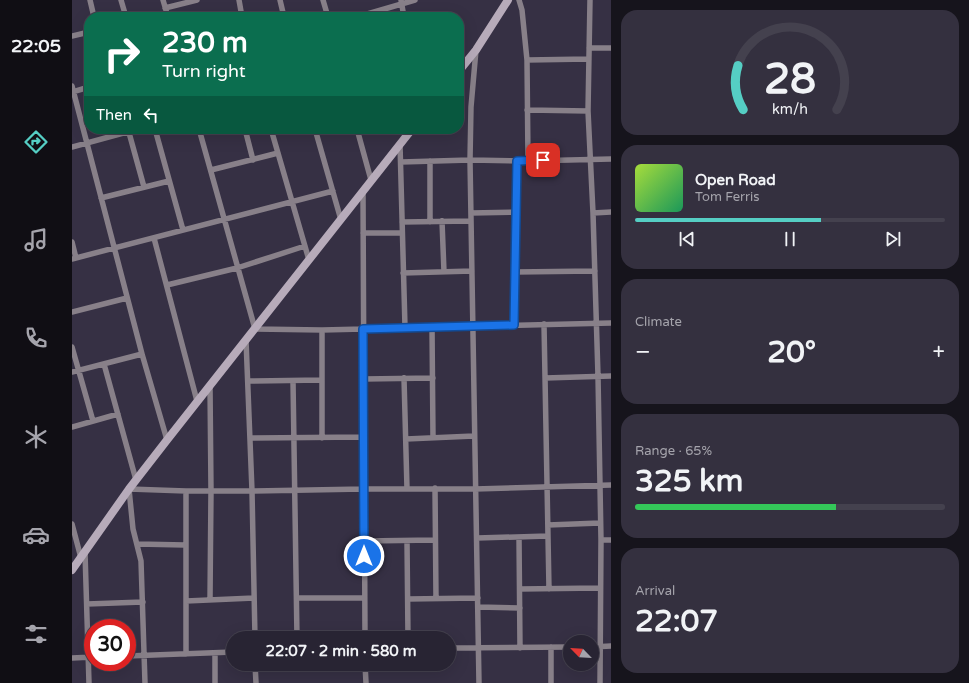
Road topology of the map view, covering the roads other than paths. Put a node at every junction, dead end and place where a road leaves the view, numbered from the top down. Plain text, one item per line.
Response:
1 (90, 0) edge
2 (121, 0) edge
3 (163, 0) edge
4 (197, 0) edge
5 (239, 0) edge
6 (280, 0) edge
7 (323, 0) edge
8 (415, 0) edge
9 (508, 0) edge
10 (519, 0) edge
11 (590, 0) edge
12 (401, 2) edge
13 (165, 8) junction
14 (93, 12) edge
15 (125, 12) edge
16 (166, 12) edge
17 (241, 12) edge
18 (283, 12) edge
19 (327, 12) edge
20 (372, 12) edge
21 (403, 12) edge
22 (84, 33) edge
23 (72, 36) edge
24 (589, 48) junction
25 (611, 48) edge
26 (476, 50) junction
27 (589, 59) junction
28 (526, 60) junction
29 (464, 65) edge
30 (84, 88) edge
31 (72, 90) edge
32 (527, 110) junction
33 (588, 111) junction
34 (115, 134) edge
35 (129, 134) edge
36 (156, 134) edge
37 (200, 134) edge
38 (246, 134) edge
39 (272, 134) edge
40 (316, 134) edge
41 (358, 134) edge
42 (408, 134) edge
43 (86, 143) junction
44 (400, 143) junction
45 (72, 147) edge
46 (278, 153) junction
47 (590, 159) junction
48 (611, 159) edge
49 (253, 160) junction
50 (470, 160) junction
51 (430, 161) junction
52 (517, 161) junction
53 (528, 161) junction
54 (401, 162) junction
55 (211, 170) junction
56 (371, 180) junction
57 (169, 181) junction
58 (144, 187) junction
59 (332, 191) junction
60 (363, 192) junction
61 (101, 198) junction
62 (292, 202) junction
63 (516, 212) junction
64 (611, 212) edge
65 (471, 213) junction
66 (594, 213) junction
67 (225, 220) junction
68 (341, 220) junction
69 (471, 221) junction
70 (402, 222) junction
71 (430, 222) junction
72 (442, 222) junction
73 (183, 230) junction
74 (363, 233) junction
75 (402, 233) junction
76 (154, 238) junction
77 (72, 242) edge
78 (305, 246) junction
79 (114, 248) junction
80 (74, 258) edge
81 (309, 260) junction
82 (237, 268) junction
83 (595, 271) junction
84 (444, 272) junction
85 (472, 272) junction
86 (515, 272) junction
87 (403, 273) junction
88 (167, 285) junction
89 (127, 298) junction
90 (72, 312) edge
91 (596, 323) junction
92 (611, 323) edge
93 (544, 324) junction
94 (514, 325) junction
95 (473, 326) junction
96 (405, 327) junction
97 (432, 327) junction
98 (255, 329) junction
99 (363, 329) junction
100 (322, 330) junction
101 (246, 340) junction
102 (72, 347) edge
103 (142, 354) junction
104 (104, 364) junction
105 (79, 370) junction
106 (72, 372) edge
107 (598, 376) junction
108 (611, 376) edge
109 (404, 378) junction
110 (433, 378) junction
111 (545, 378) junction
112 (364, 379) junction
113 (322, 380) junction
114 (248, 381) junction
115 (293, 381) junction
116 (210, 385) junction
117 (197, 401) junction
118 (118, 414) junction
119 (93, 421) junction
120 (72, 427) edge
121 (474, 436) junction
122 (364, 437) junction
123 (250, 438) junction
124 (293, 438) junction
125 (322, 438) junction
126 (433, 438) junction
127 (406, 439) junction
128 (167, 440) junction
129 (136, 480) junction
130 (611, 485) edge
131 (600, 486) junction
132 (547, 487) junction
133 (435, 488) junction
134 (129, 489) junction
135 (364, 489) junction
136 (407, 489) junction
137 (475, 489) junction
138 (295, 490) junction
139 (186, 491) junction
140 (212, 491) junction
141 (252, 491) junction
142 (600, 523) junction
143 (72, 524) edge
144 (548, 525) junction
145 (548, 536) junction
146 (519, 537) junction
147 (476, 538) junction
148 (407, 540) junction
149 (435, 540) junction
150 (601, 540) junction
151 (611, 540) edge
152 (364, 541) junction
153 (136, 544) junction
154 (185, 545) junction
155 (83, 555) junction
156 (72, 570) edge
157 (600, 588) junction
158 (549, 589) junction
159 (520, 590) junction
160 (254, 598) junction
161 (297, 598) junction
162 (364, 598) junction
163 (408, 598) junction
164 (436, 598) junction
165 (478, 598) junction
166 (210, 600) junction
167 (186, 601) junction
168 (143, 602) junction
169 (87, 604) junction
170 (478, 608) junction
171 (520, 608) junction
172 (88, 619) edge
173 (255, 631) edge
174 (297, 631) edge
175 (364, 631) edge
176 (408, 631) edge
177 (611, 646) edge
178 (478, 647) junction
179 (551, 647) junction
180 (563, 647) edge
181 (600, 647) junction
182 (456, 648) edge
183 (520, 648) junction
184 (226, 652) edge
185 (215, 653) junction
186 (186, 654) junction
187 (136, 655) edge
188 (144, 655) junction
189 (84, 657) edge
190 (72, 658) edge
191 (90, 671) edge
192 (255, 671) edge
193 (365, 671) edge
194 (89, 683) edge
195 (144, 683) edge
196 (215, 683) edge
197 (256, 683) edge
198 (366, 683) edge
199 (479, 683) edge
200 (551, 683) edge
201 (600, 683) edge

1 - 14 street
2 - 15 street
3 - 13 street
4 - 13 street
5 - 17 street
6 - 18 street
7 - 19 street
8 - 12 street
9 - 26 street
10 - 28 street
11 - 24 street
12 - 20 street
12 - 21 street
13 - 16 street
22 - 23 street
24 - 25 street
24 - 27 street
26 - 29 street
26 - 50 street
27 - 28 street
27 - 33 street
28 - 32 street
30 - 31 street
31 - 43 street
32 - 33 street
32 - 53 street
33 - 47 street
34 - 43 street
35 - 58 street
36 - 57 street
37 - 55 street
38 - 49 street
39 - 46 street
40 - 59 street
41 - 56 street
42 - 44 street
43 - 45 street
43 - 61 street
44 - 54 street
44 - 56 street
46 - 49 street
46 - 62 street
47 - 48 street
47 - 53 street
47 - 66 street
49 - 55 street
50 - 51 street
50 - 52 street
50 - 65 street
51 - 54 street
51 - 71 street
52 - 53 street
52 - 63 street
54 - 70 street
55 - 67 street
56 - 60 street
57 - 58 street
57 - 73 street
58 - 61 street
59 - 62 street
59 - 68 street
60 - 68 street
60 - 74 street
61 - 79 street
62 - 67 street
62 - 78 street
63 - 65 street
63 - 86 street
64 - 66 street
65 - 69 street
66 - 83 street
67 - 73 street
67 - 82 street
68 - 81 street
69 - 72 street
69 - 85 street
70 - 71 street
70 - 75 street
71 - 72 street
72 - 84 street
73 - 76 street
74 - 75 street
74 - 99 street
75 - 87 street
76 - 79 street
76 - 88 street
77 - 80 street
78 - 81 street
78 - 82 street
79 - 80 street
79 - 89 street
81 - 98 street
82 - 88 street
82 - 98 street
83 - 86 street
83 - 91 street
84 - 85 street
84 - 87 street
85 - 95 street
86 - 94 street
87 - 96 street
88 - 117 street
89 - 90 street
89 - 103 street
91 - 92 street
91 - 93 street
91 - 107 street
93 - 94 street
93 - 111 street
94 - 95 street
95 - 97 street
95 - 121 street
96 - 97 street
96 - 99 street
97 - 110 street
98 - 100 street
98 - 101 street
99 - 100 street
99 - 112 street
100 - 113 street
101 - 114 street
101 - 116 street
102 - 105 street
103 - 104 street
103 - 128 street
104 - 105 street
104 - 118 street
105 - 106 street
105 - 119 street
107 - 108 street
107 - 111 street
107 - 131 street
109 - 110 street
109 - 112 street
109 - 127 street
110 - 126 street
111 - 132 street
112 - 122 street
113 - 115 street
113 - 125 street
114 - 115 street
114 - 123 street
115 - 124 street
116 - 117 street
116 - 140 street
117 - 128 street
118 - 119 street
118 - 129 street
119 - 120 street
121 - 126 street
121 - 137 street
122 - 125 street
122 - 135 street
123 - 124 street
123 - 141 street
124 - 125 street
124 - 138 street
126 - 127 street
127 - 136 street
128 - 129 street
129 - 134 street
130 - 131 street
131 - 132 street
131 - 142 street
132 - 137 street
132 - 144 street
133 - 136 street
133 - 137 street
133 - 149 street
134 - 139 street
134 - 153 street
134 - 155 street
135 - 136 street
135 - 138 street
135 - 152 street
137 - 147 street
138 - 141 street
138 - 161 street
139 - 140 street
139 - 154 street
140 - 141 street
140 - 166 street
141 - 160 street
142 - 144 street
142 - 150 street
143 - 155 street
144 - 145 street
145 - 146 street
145 - 158 street
146 - 147 street
146 - 159 street
147 - 165 street
148 - 149 street
148 - 152 street
148 - 163 street
149 - 164 street
150 - 151 street
150 - 157 street
152 - 162 street
153 - 154 street
153 - 168 street
154 - 167 street
155 - 156 street
155 - 169 street
157 - 158 street
157 - 181 street
158 - 159 street
159 - 171 street
160 - 166 street
160 - 173 street
161 - 162 street
161 - 174 street
162 - 175 street
163 - 164 street
163 - 176 street
164 - 165 street
165 - 170 street
166 - 167 street
167 - 186 street
168 - 169 street
168 - 188 street
169 - 172 street
170 - 171 street
170 - 178 street
171 - 183 street
177 - 181 street
178 - 182 street
178 - 183 street
178 - 199 street
179 - 180 street
179 - 183 street
179 - 200 street
181 - 201 street
184 - 185 street
185 - 186 street
185 - 196 street
186 - 188 street
187 - 188 street
188 - 195 street
189 - 190 street
191 - 194 street
192 - 197 street
193 - 198 street

